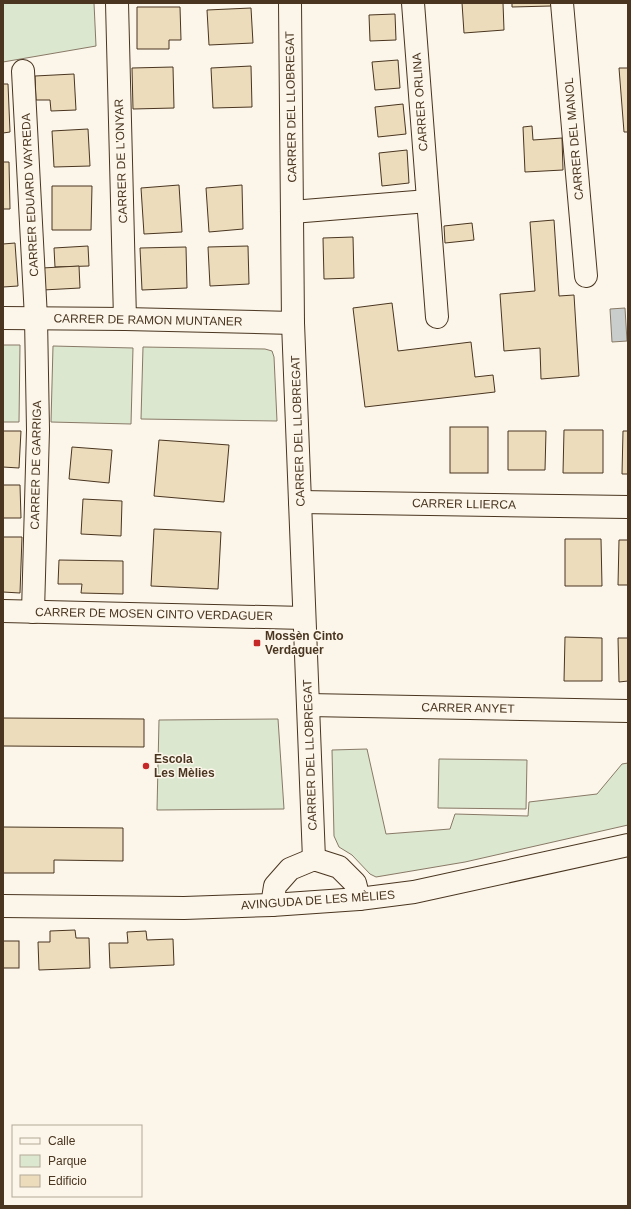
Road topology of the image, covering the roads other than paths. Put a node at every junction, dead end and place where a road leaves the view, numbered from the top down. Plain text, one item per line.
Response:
1 (117, 3) edge
2 (290, 3) edge
3 (413, 3) edge
4 (562, 3) edge
5 (23, 71) dead end
6 (428, 201) junction
7 (292, 212) junction
8 (586, 276) dead end
9 (437, 317) dead end
10 (3, 318) edge
11 (36, 318) junction
12 (125, 319) junction
13 (294, 323) junction
14 (300, 502) junction
15 (628, 507) edge
16 (3, 611) edge
17 (33, 612) junction
18 (304, 618) junction
19 (308, 704) junction
20 (628, 711) edge
21 (628, 845) edge
22 (314, 859) junction
23 (359, 899) junction
24 (272, 905) junction
25 (3, 906) edge

1 - 12 street, CARRER DE L'ONYAR
2 - 7 street, CARRER DEL LLOBREGAT
3 - 6 street, CARRER ORLINA
4 - 8 street, CARRER DEL MANOL
5 - 11 street, CARRER EDUARD VAYREDA
6 - 7 street
6 - 9 street, CARRER ORLINA
7 - 13 street, CARRER DEL LLOBREGAT
10 - 11 street, CARRER DE RAMON MUNTANER
11 - 12 street, CARRER DE RAMON MUNTANER
11 - 17 street, CARRER DE GARRIGA
12 - 13 street, CARRER DE RAMON MUNTANER
13 - 14 street, CARRER DEL LLOBREGAT
14 - 15 street, CARRER LLIERCA
14 - 18 street, CARRER DEL LLOBREGAT
16 - 17 street, CARRER DE MOSEN CINTO VERDAGUER
17 - 18 street, CARRER DE MOSEN CINTO VERDAGUER
18 - 19 street, CARRER DEL LLOBREGAT
19 - 20 street, CARRER ANYET
19 - 22 street, CARRER DEL LLOBREGAT
21 - 23 street, AVINGUDA DE LES MÈLIES
22 - 23 street
22 - 24 street
23 - 24 street, AVINGUDA DE LES MÈLIES
24 - 25 street, AVINGUDA DE LES MÈLIES

